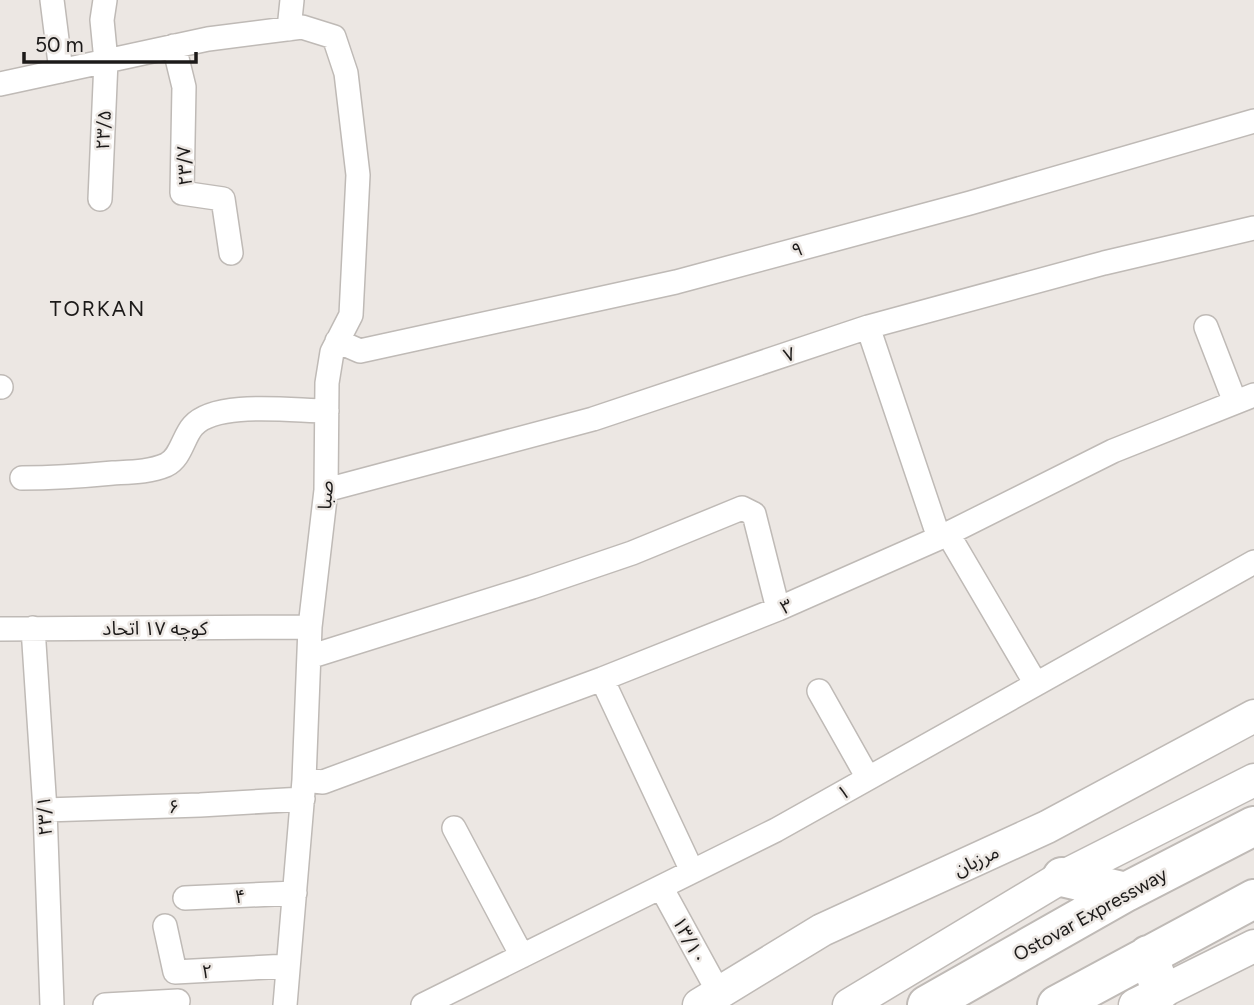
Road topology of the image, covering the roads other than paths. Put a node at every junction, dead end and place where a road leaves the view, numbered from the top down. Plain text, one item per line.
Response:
1 (52, 0) edge
2 (105, 0) edge
3 (292, 0) edge
4 (289, 29) junction
5 (174, 46) junction
6 (106, 61) junction
7 (61, 71) junction
8 (0, 84) edge
9 (1254, 121) edge
10 (100, 199) dead end
11 (1254, 228) edge
12 (231, 253) dead end
13 (868, 327) junction
14 (1206, 327) dead end
15 (337, 341) junction
16 (1245, 399) edge
17 (327, 411) junction
18 (22, 478) dead end
19 (326, 490) junction
20 (943, 536) junction
21 (1254, 562) edge
22 (778, 609) junction
23 (310, 627) junction
24 (33, 628) junction
25 (0, 629) edge
26 (309, 657) junction
27 (601, 679) junction
28 (1036, 684) junction
29 (819, 691) dead end
30 (1254, 716) edge
31 (868, 778) junction
32 (1254, 780) edge
33 (304, 789) junction
34 (45, 810) junction
35 (1254, 826) edge
36 (454, 828) dead end
37 (692, 871) junction
38 (1062, 877) junction
39 (662, 887) junction
40 (1126, 892) junction
41 (295, 893) junction
42 (186, 898) dead end
43 (1254, 900) edge
44 (165, 926) dead end
45 (1254, 946) edge
46 (1148, 954) junction
47 (522, 956) junction
48 (288, 966) junction
49 (1148, 998) edge
50 (709, 999) edge
51 (178, 1001) dead end
52 (52, 1005) edge
53 (105, 1005) edge
54 (285, 1005) edge
55 (423, 1005) edge
56 (849, 1005) edge
57 (927, 1005) edge
58 (1057, 1005) edge

1 - 7 street
2 - 6 street, ۲۳/۵
3 - 4 street
4 - 5 street
4 - 15 street, صبا
5 - 6 street
5 - 12 street, ۲۳/۷
6 - 7 street
6 - 10 street, ۲۳/۵
7 - 8 street
9 - 15 street, ۹
11 - 13 street, ۷
13 - 19 street, ۷
13 - 20 street
14 - 16 street
15 - 17 street, صبا
16 - 20 street, ۳
17 - 18 street
17 - 19 street, صبا
19 - 23 street, صبا
20 - 22 street, ۳
20 - 28 street
21 - 28 street, ۱
22 - 26 street
22 - 27 street, ۳
23 - 24 street, کوچه ۱۷ اتحاد
23 - 26 street, صبا
24 - 25 street, کوچه ۱۷ اتحاد
24 - 34 street, ۲۳/۱
26 - 33 street, صبا
27 - 33 street, ۳
27 - 37 street
28 - 31 street, ۱
29 - 31 street
30 - 50 street, مرزبان
31 - 37 street, ۱
32 - 38 street
33 - 34 street, ۶
33 - 41 street, صبا
34 - 52 street, ۲۳/۱
35 - 40 highway, Ostovar Expressway
36 - 47 street
37 - 39 street, ۱
38 - 40 highway
38 - 56 street
39 - 47 street, ۱
39 - 50 street, ۱۳/۱۰
40 - 57 highway, Ostovar Expressway
41 - 42 street, ۴
41 - 48 street, صبا
43 - 46 highway
44 - 48 street, ۲
45 - 49 street
46 - 49 highway
46 - 58 highway
47 - 55 street, ۱
48 - 54 street, صبا
51 - 53 street

